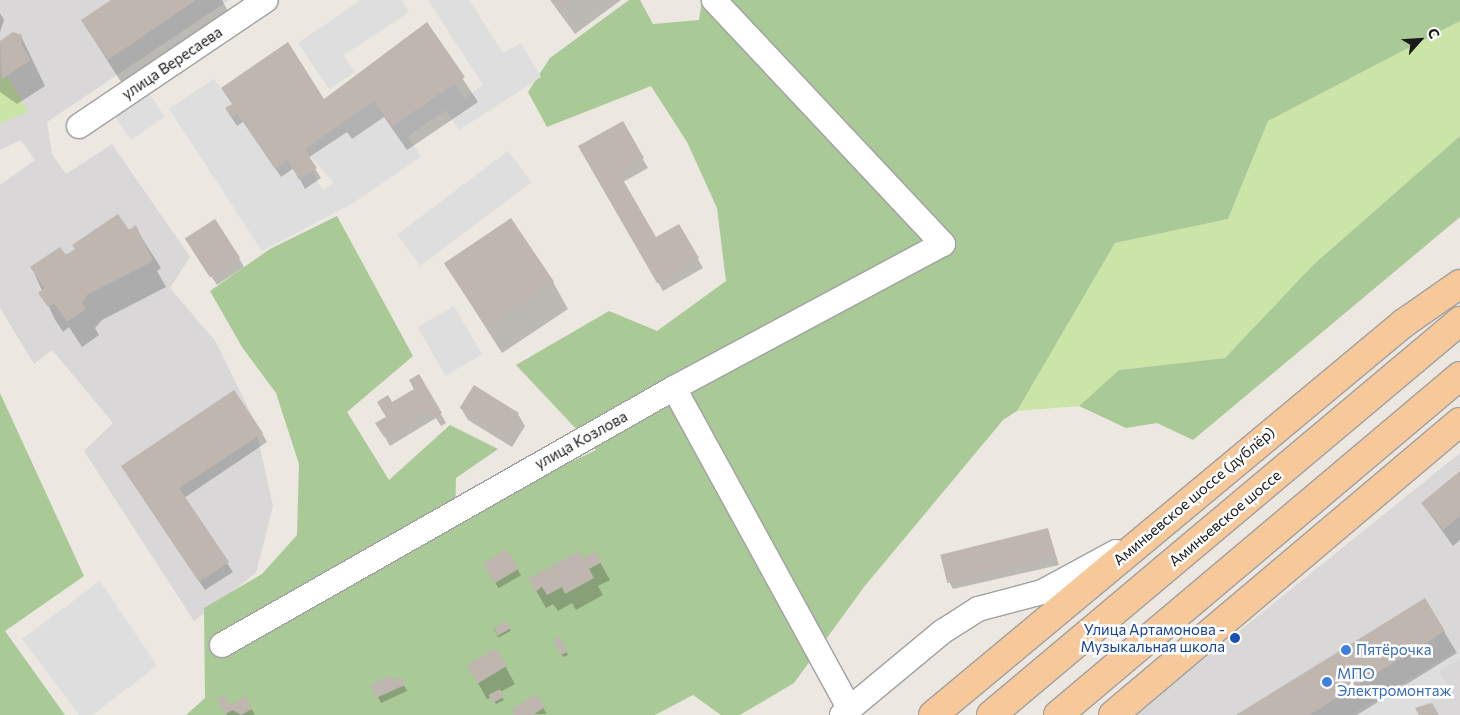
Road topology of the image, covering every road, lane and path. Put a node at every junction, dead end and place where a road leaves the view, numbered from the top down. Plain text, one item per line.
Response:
1 (266, 0) edge
2 (714, 0) edge
3 (79, 126) dead end
4 (1460, 269) edge
5 (1460, 284) edge
6 (1460, 322) edge
7 (1404, 323) junction
8 (1460, 376) edge
9 (674, 388) junction
10 (1460, 422) edge
11 (1150, 533) junction
12 (222, 645) dead end
13 (846, 712) edge
14 (933, 715) edge
15 (991, 715) edge
16 (1058, 715) edge
17 (1114, 715) edge

1 - 3 street, улица Вересаева
2 - 9 street, улица Козлова
4 - 7 main road
5 - 7 main road, Аминьевское шоссе (дублёр)
6 - 15 main road, Аминьевское шоссе
7 - 11 main road, Аминьевское шоссе (дублёр)
8 - 16 main road
9 - 12 street, улица Козлова
9 - 13 street
10 - 17 main road
11 - 13 street
11 - 14 main road, Аминьевское шоссе (дублёр)

